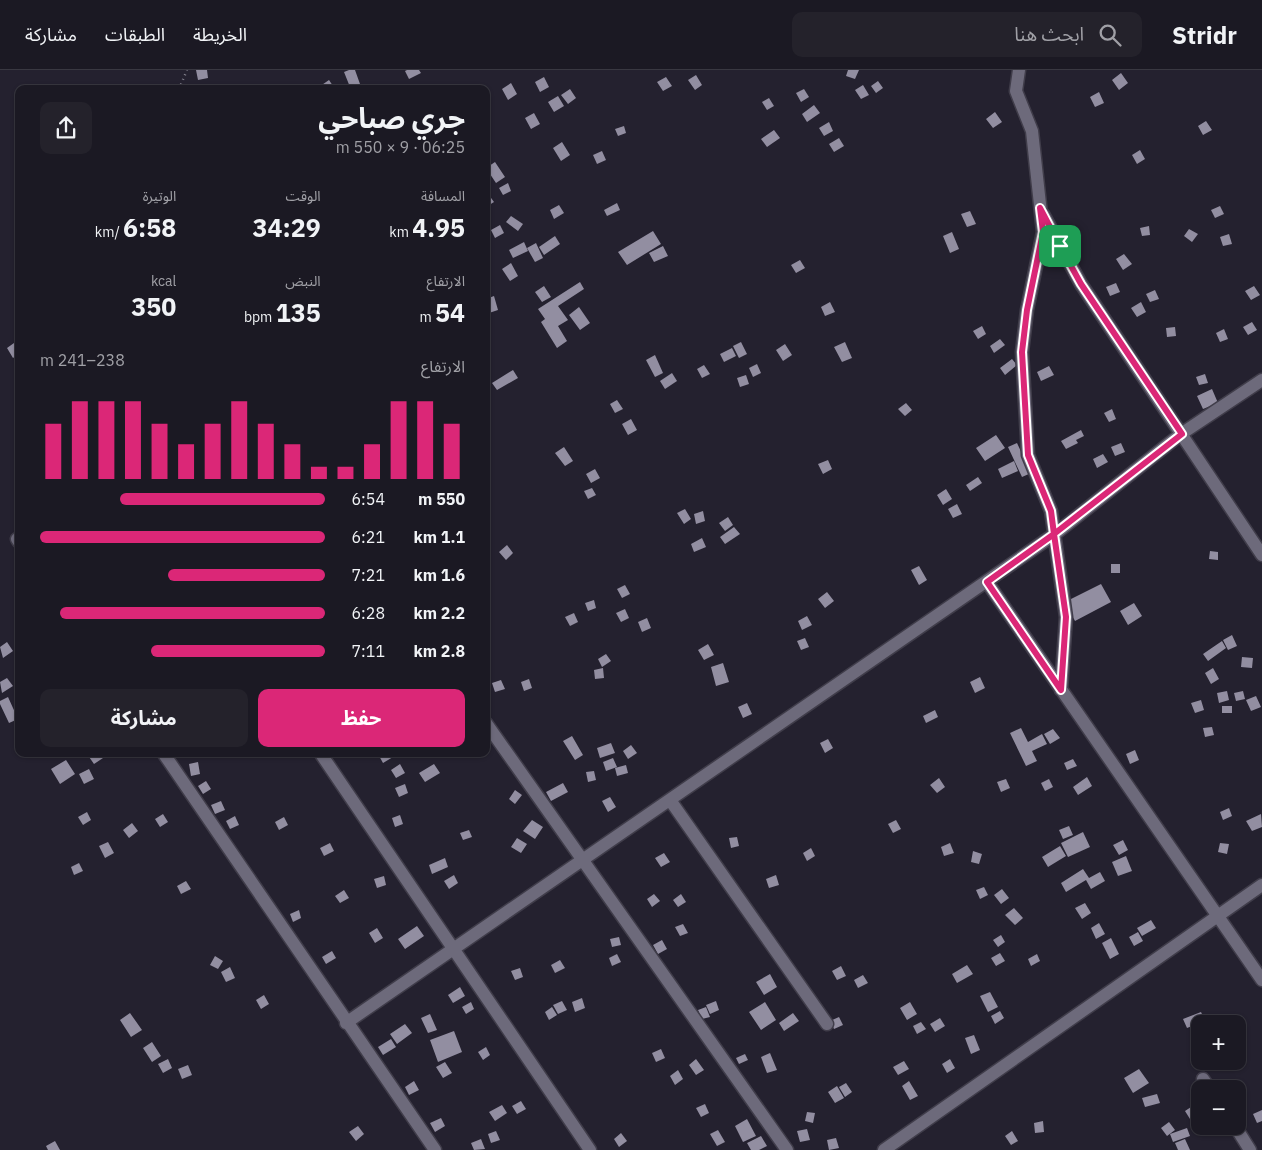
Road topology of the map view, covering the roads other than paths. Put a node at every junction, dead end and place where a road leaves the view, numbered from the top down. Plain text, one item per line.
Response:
1 (1019, 70) edge
2 (1040, 208) junction
3 (1262, 380) edge
4 (1182, 434) junction
5 (1054, 534) junction
6 (1262, 555) edge
7 (987, 582) junction
8 (1061, 690) junction
9 (490, 728) edge
10 (166, 757) edge
11 (323, 757) edge
12 (670, 800) junction
13 (584, 859) junction
14 (1262, 885) edge
15 (1217, 916) junction
16 (453, 949) junction
17 (1262, 980) edge
18 (346, 1023) junction
19 (827, 1024) dead end
20 (1241, 1135) edge
21 (434, 1150) edge
22 (590, 1150) edge
23 (787, 1150) edge
24 (884, 1150) edge
25 (1250, 1150) edge

1 - 2 street
2 - 4 street
2 - 5 street
3 - 4 street
4 - 5 street
4 - 6 street
5 - 7 street
5 - 8 street
7 - 8 street
7 - 12 street
8 - 15 street
9 - 13 street
10 - 18 street
11 - 16 street
12 - 13 street
12 - 19 street
13 - 16 street
13 - 23 street
14 - 15 street
15 - 17 street
15 - 24 street
16 - 18 street
16 - 22 street
18 - 21 street
20 - 25 street

